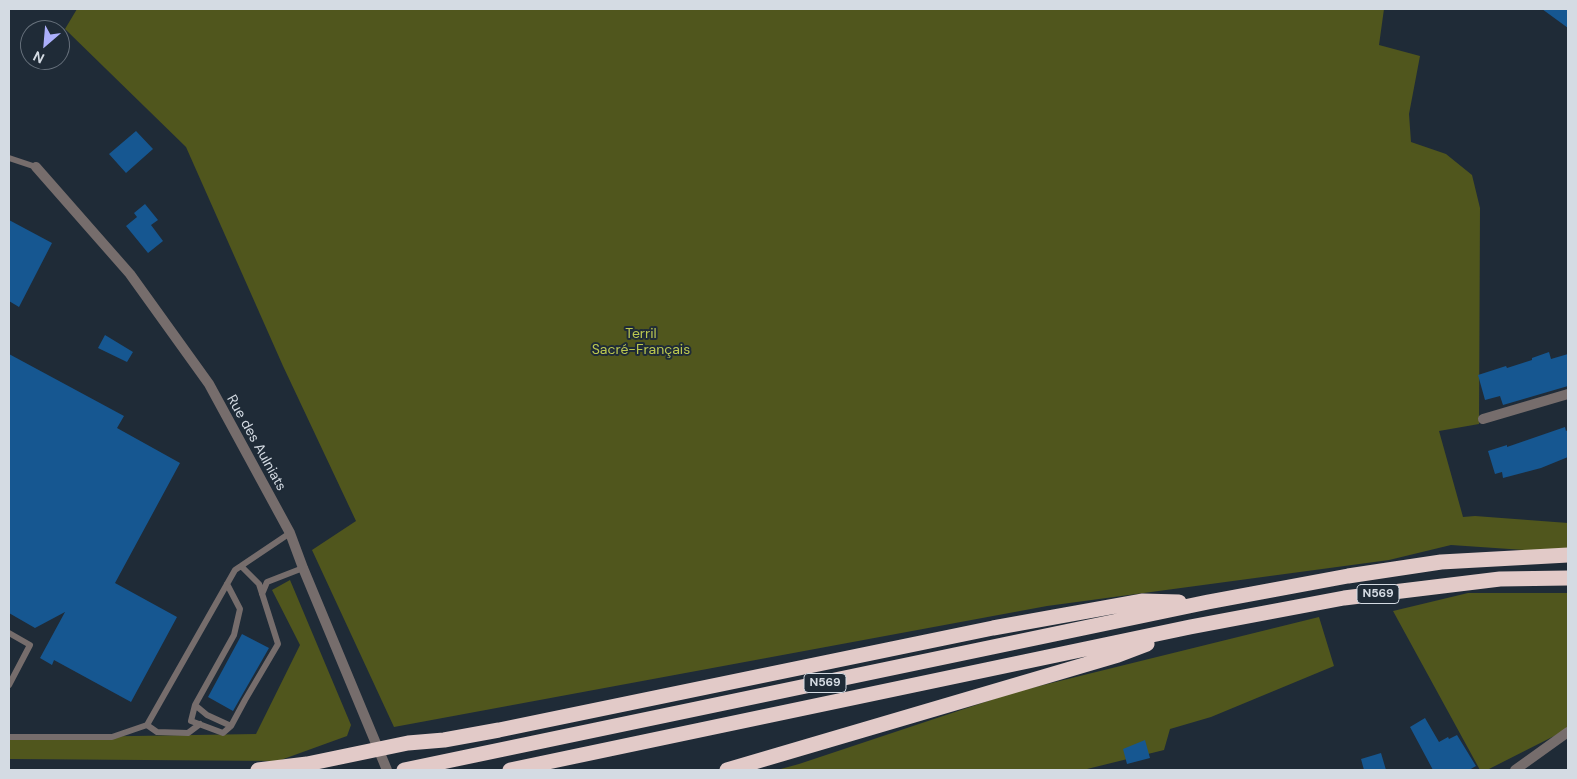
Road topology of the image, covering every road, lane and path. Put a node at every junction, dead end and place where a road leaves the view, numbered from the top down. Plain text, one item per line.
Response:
1 (9, 158) edge
2 (36, 167) joint
3 (1568, 394) edge
4 (1483, 419) dead end
5 (290, 533) junction
6 (1568, 555) edge
7 (241, 566) junction
8 (303, 568) junction
9 (1568, 578) edge
10 (227, 584) junction
11 (262, 594) junction
12 (1208, 602) junction
13 (1190, 627) junction
14 (9, 633) edge
15 (9, 685) edge
16 (194, 705) junction
17 (200, 724) junction
18 (147, 725) junction
19 (231, 726) junction
20 (1568, 732) edge
21 (9, 737) edge
22 (378, 749) junction
23 (258, 770) edge
24 (387, 770) edge
25 (404, 770) edge
26 (510, 770) edge
27 (727, 770) edge
28 (1515, 770) edge

1 - 2 lane
2 - 5 street, Rue des Aulniats
3 - 4 street
5 - 7 lane
5 - 8 street, Rue des Aulniats
6 - 12 highway, N569
7 - 10 lane
7 - 11 lane
8 - 11 lane
8 - 22 street, Rue des Aulniats
9 - 13 highway, N569
10 - 16 lane
10 - 18 lane
11 - 19 lane
12 - 22 highway
12 - 25 highway, N569
13 - 26 highway, N569
13 - 27 highway
14 - 15 lane
16 - 17 lane
16 - 19 lane
17 - 18 lane
17 - 19 lane
18 - 21 lane
20 - 28 street
22 - 23 highway
22 - 24 street, Rue des Aulniats

